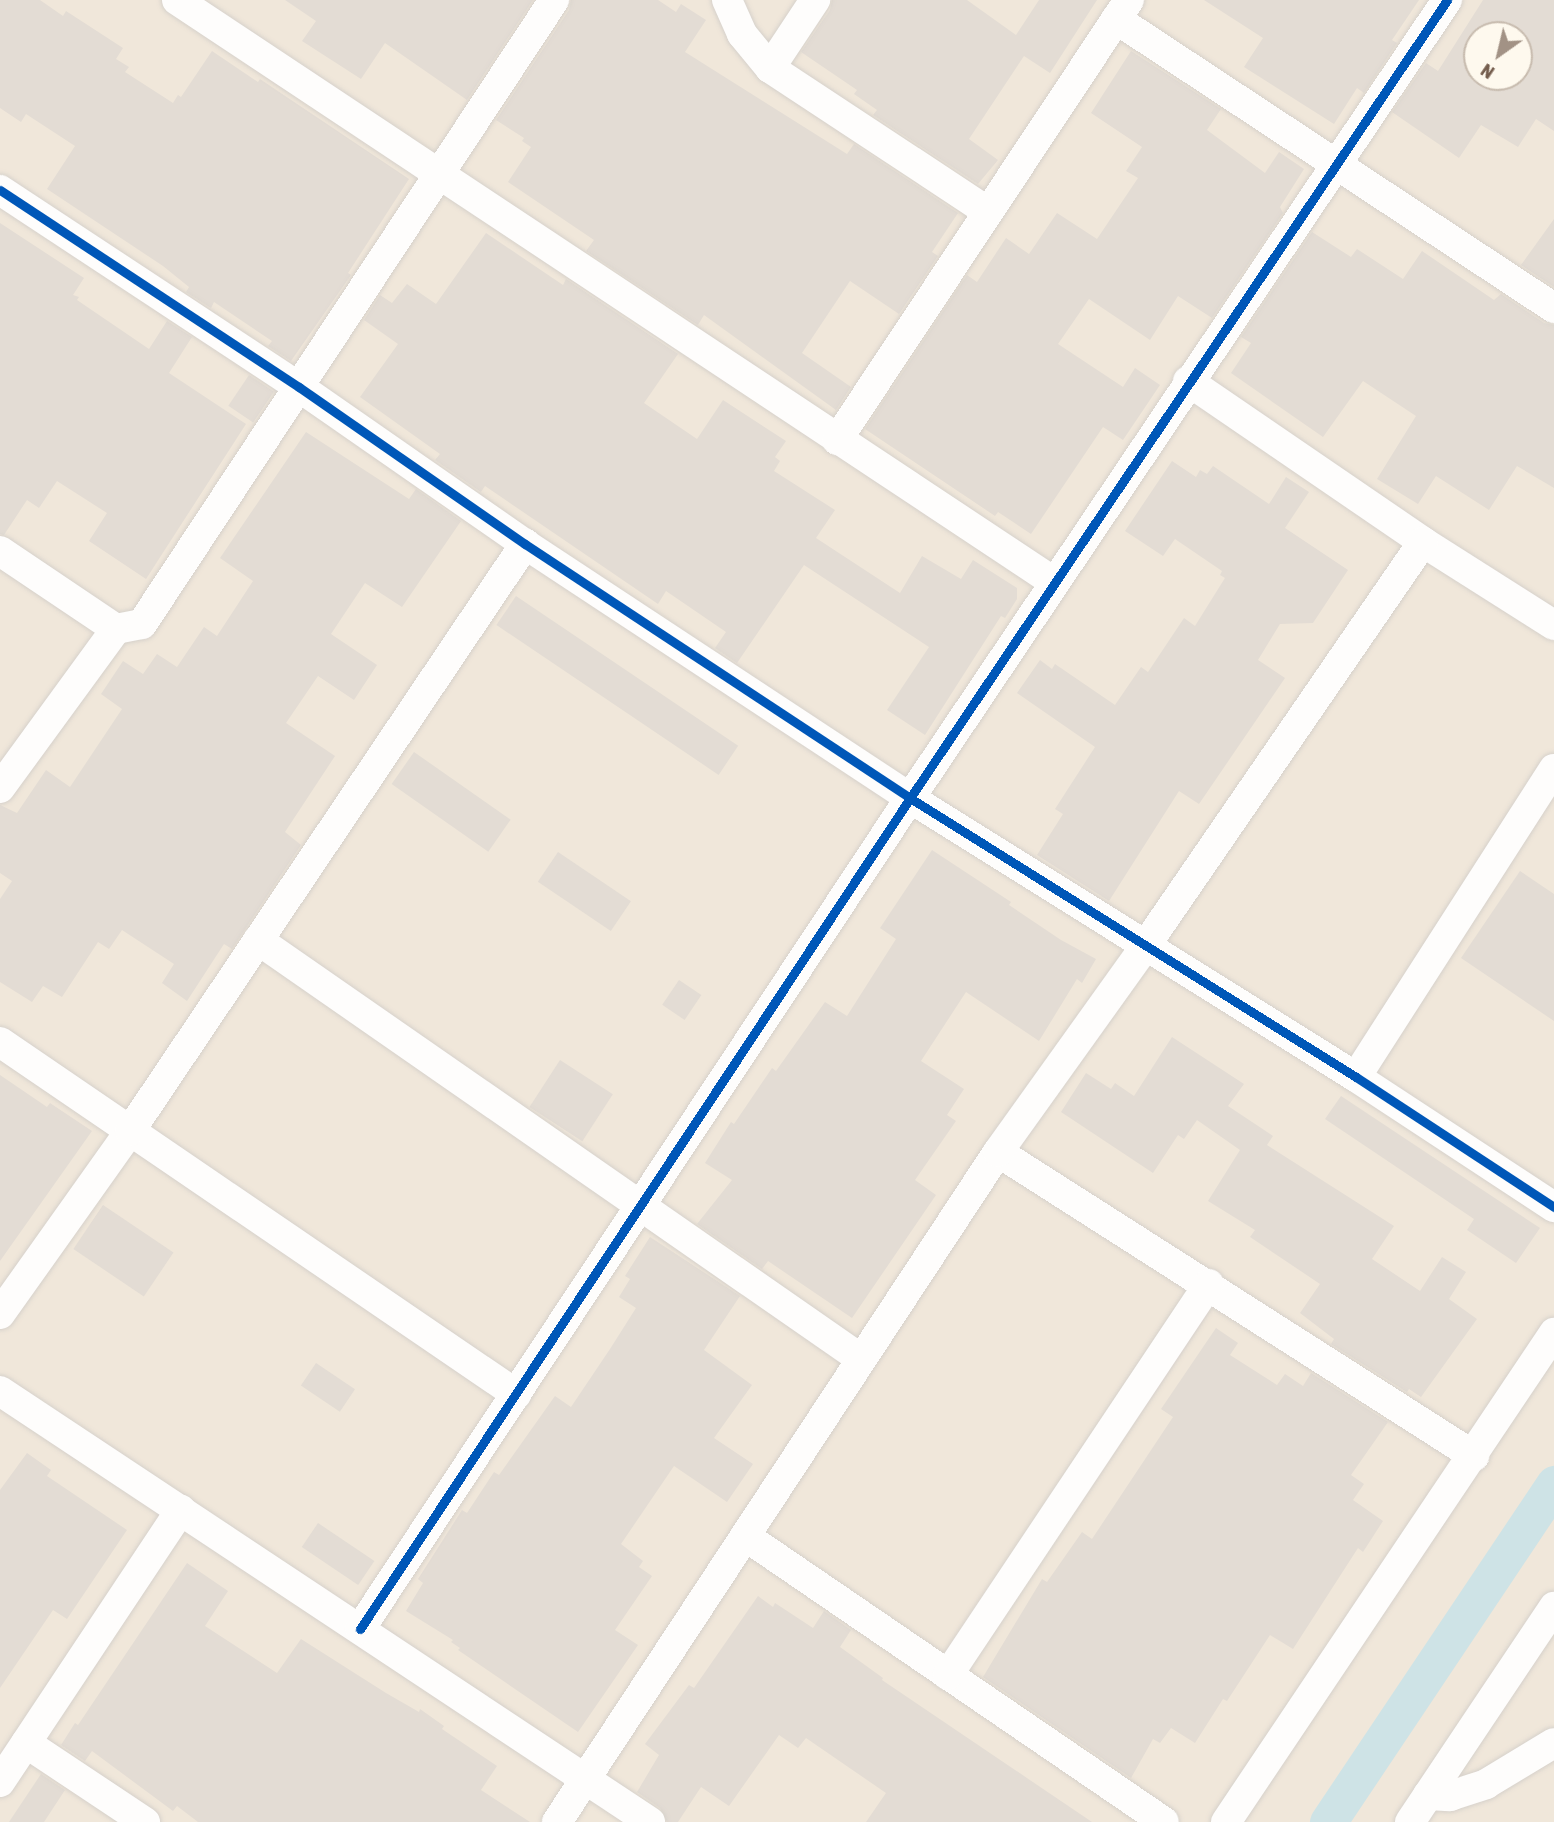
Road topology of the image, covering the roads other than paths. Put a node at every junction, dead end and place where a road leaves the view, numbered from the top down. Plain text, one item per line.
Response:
1 (177, 0) edge
2 (554, 0) edge
3 (727, 0) edge
4 (815, 0) edge
5 (1447, 0) edge
6 (1123, 9) edge
7 (770, 68) junction
8 (1335, 164) junction
9 (440, 176) junction
10 (0, 190) edge
11 (988, 212) junction
12 (1554, 308) edge
13 (1188, 381) junction
14 (299, 387) junction
15 (837, 440) junction
16 (1423, 541) junction
17 (525, 544) junction
18 (0, 551) edge
19 (1054, 582) junction
20 (1554, 625) edge
21 (116, 629) junction
22 (1554, 769) edge
23 (0, 788) edge
24 (910, 798) junction
25 (258, 940) junction
26 (1146, 945) junction
27 (0, 1042) edge
28 (1356, 1077) junction
29 (130, 1131) junction
30 (998, 1152) junction
31 (640, 1205) junction
32 (1554, 1207) edge
33 (1209, 1284) junction
34 (0, 1314) edge
35 (1554, 1333) edge
36 (861, 1359) junction
37 (0, 1391) edge
38 (516, 1394) junction
39 (1474, 1456) junction
40 (181, 1510) junction
41 (745, 1535) junction
42 (1554, 1607) edge
43 (360, 1629) junction
44 (948, 1675) junction
45 (26, 1743) junction
46 (1554, 1743) edge
47 (585, 1779) junction
48 (0, 1782) edge
49 (1428, 1795) junction
50 (145, 1822) edge
51 (557, 1822) edge
52 (650, 1822) edge
53 (1164, 1822) edge
54 (1226, 1822) edge
55 (1410, 1822) edge

1 - 9 street
2 - 9 street
3 - 7 street
4 - 7 street
5 - 8 street
6 - 8 street
6 - 11 street
7 - 11 street
8 - 12 street
8 - 13 street
9 - 14 street
9 - 15 street
10 - 14 street
11 - 15 street
13 - 16 street
13 - 19 street
14 - 17 street
14 - 21 street
15 - 19 street
16 - 20 street
16 - 26 street
17 - 24 street
17 - 25 street
18 - 21 street
19 - 24 street
21 - 23 street
22 - 28 street
24 - 26 street
24 - 31 street
25 - 29 street
25 - 31 street
26 - 28 street
26 - 30 street
27 - 29 street
28 - 32 street
29 - 34 street
29 - 38 street
30 - 33 street
30 - 36 street
31 - 36 street
31 - 38 street
33 - 39 street
33 - 44 street
35 - 39 street
36 - 41 street
37 - 40 street
38 - 43 street
39 - 54 street
40 - 43 street
40 - 45 street
41 - 44 street
41 - 47 street
42 - 49 street
43 - 47 street
44 - 53 street
45 - 48 street
45 - 50 street
46 - 49 street
47 - 51 street
47 - 52 street
49 - 55 street

